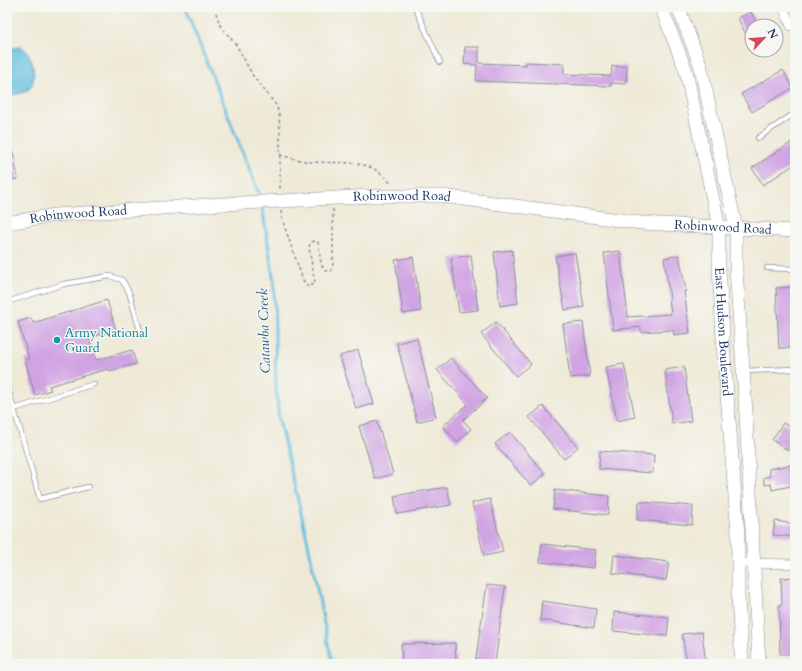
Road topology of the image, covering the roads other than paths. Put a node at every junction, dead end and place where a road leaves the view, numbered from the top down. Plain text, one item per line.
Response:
1 (415, 7) edge
2 (660, 7) edge
3 (678, 7) edge
4 (783, 7) edge
5 (791, 26) dead end
6 (440, 62) dead end
7 (795, 113) edge
8 (758, 138) dead end
9 (7, 223) edge
10 (719, 228) junction
11 (736, 228) junction
12 (795, 231) edge
13 (767, 268) dead end
14 (795, 269) edge
15 (7, 302) edge
16 (141, 334) dead end
17 (795, 369) edge
18 (743, 372) junction
19 (94, 384) dead end
20 (7, 385) edge
21 (14, 409) junction
22 (88, 487) dead end
23 (753, 562) junction
24 (738, 563) junction
25 (795, 564) edge
26 (742, 664) edge
27 (759, 664) edge

1 - 6 lane
2 - 10 main road, East Hudson Boulevard
3 - 11 main road, East Hudson Boulevard
4 - 5 street
7 - 8 lane
9 - 10 main road, Robinwood Road, bridge
10 - 11 main road, Robinwood Road
10 - 24 main road, East Hudson Boulevard
11 - 12 main road, Robinwood Road
11 - 18 main road, East Hudson Boulevard
13 - 14 lane
15 - 16 lane
17 - 18 lane
18 - 23 main road, East Hudson Boulevard
19 - 21 lane
20 - 21 lane
21 - 22 lane
23 - 24 street
23 - 25 street
23 - 27 main road, East Hudson Boulevard
24 - 26 main road, East Hudson Boulevard

